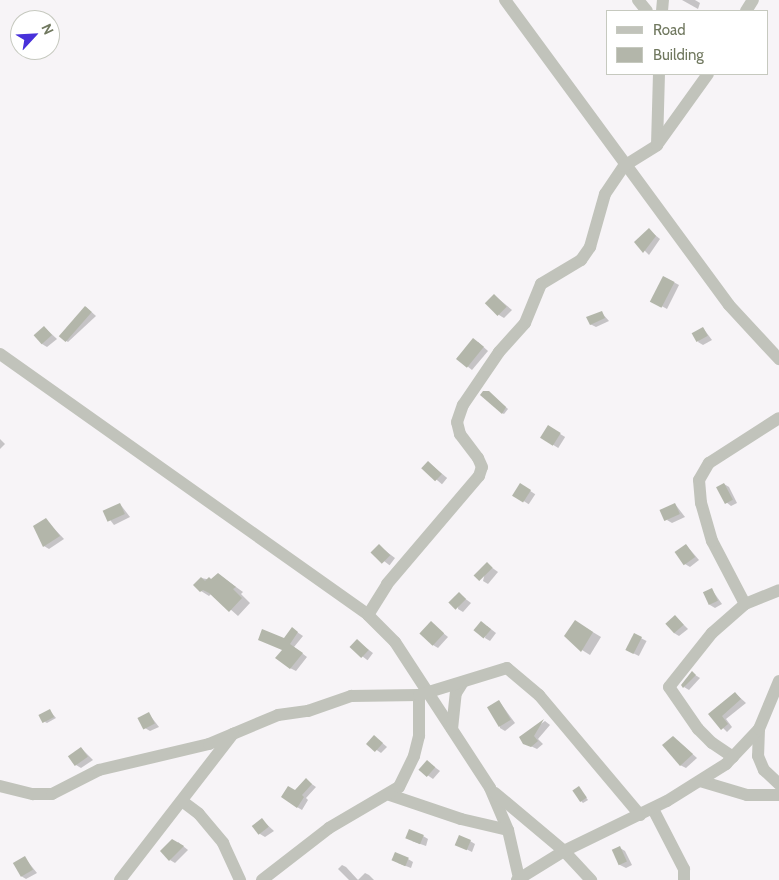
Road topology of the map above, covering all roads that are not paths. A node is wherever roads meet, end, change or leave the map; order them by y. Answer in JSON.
{"nodes":[{"id":1,"x":505,"y":0,"type":"edge"},
{"id":2,"x":659,"y":75,"type":"edge"},
{"id":3,"x":707,"y":75,"type":"edge"},
{"id":4,"x":657,"y":144,"type":"junction"},
{"id":5,"x":624,"y":166,"type":"junction"},
{"id":6,"x":0,"y":354,"type":"edge"},
{"id":7,"x":779,"y":359,"type":"edge"},
{"id":8,"x":779,"y":418,"type":"edge"},
{"id":9,"x":779,"y":590,"type":"edge"},
{"id":10,"x":745,"y":604,"type":"junction"},
{"id":11,"x":368,"y":614,"type":"junction"},
{"id":12,"x":463,"y":682,"type":"junction"},
{"id":13,"x":778,"y":687,"type":"edge"},
{"id":14,"x":424,"y":693,"type":"junction"},
{"id":15,"x":452,"y":729,"type":"junction"},
{"id":16,"x":758,"y":729,"type":"junction"},
{"id":17,"x":233,"y":734,"type":"junction"},
{"id":18,"x":734,"y":757,"type":"junction"},
{"id":19,"x":700,"y":781,"type":"junction"},
{"id":20,"x":779,"y":784,"type":"edge"},
{"id":21,"x":0,"y":786,"type":"edge"},
{"id":22,"x":490,"y":788,"type":"junction"},
{"id":23,"x":390,"y":795,"type":"junction"},
{"id":24,"x":779,"y":795,"type":"edge"},
{"id":25,"x":182,"y":801,"type":"junction"},
{"id":26,"x":653,"y":809,"type":"junction"},
{"id":27,"x":640,"y":815,"type":"junction"},
{"id":28,"x":508,"y":830,"type":"junction"},
{"id":29,"x":564,"y":851,"type":"junction"},
{"id":30,"x":518,"y":879,"type":"edge"},
{"id":31,"x":120,"y":880,"type":"edge"},
{"id":32,"x":240,"y":880,"type":"edge"},
{"id":33,"x":262,"y":880,"type":"edge"},
{"id":34,"x":591,"y":880,"type":"edge"},
{"id":35,"x":684,"y":880,"type":"edge"}],
"edges":[{"from":1,"to":5,"type":"street"},
{"from":2,"to":4,"type":"street"},
{"from":3,"to":4,"type":"street"},
{"from":4,"to":5,"type":"street"},
{"from":5,"to":7,"type":"street"},
{"from":5,"to":11,"type":"street"},
{"from":6,"to":11,"type":"street"},
{"from":8,"to":10,"type":"street"},
{"from":9,"to":10,"type":"street"},
{"from":10,"to":18,"type":"street"},
{"from":11,"to":14,"type":"street"},
{"from":12,"to":14,"type":"street"},
{"from":12,"to":15,"type":"street"},
{"from":12,"to":27,"type":"street"},
{"from":13,"to":16,"type":"street"},
{"from":14,"to":15,"type":"street"},
{"from":14,"to":17,"type":"street"},
{"from":14,"to":23,"type":"street"},
{"from":15,"to":22,"type":"street"},
{"from":16,"to":18,"type":"street"},
{"from":16,"to":20,"type":"street"},
{"from":17,"to":21,"type":"street"},
{"from":17,"to":25,"type":"street"},
{"from":18,"to":19,"type":"street"},
{"from":19,"to":24,"type":"street"},
{"from":19,"to":26,"type":"street"},
{"from":22,"to":28,"type":"street"},
{"from":22,"to":29,"type":"street"},
{"from":23,"to":28,"type":"street"},
{"from":23,"to":33,"type":"street"},
{"from":25,"to":31,"type":"street"},
{"from":25,"to":32,"type":"street"},
{"from":26,"to":27,"type":"street"},
{"from":26,"to":35,"type":"street"},
{"from":27,"to":29,"type":"street"},
{"from":28,"to":30,"type":"street"},
{"from":29,"to":30,"type":"street"},
{"from":29,"to":34,"type":"street"}]}
